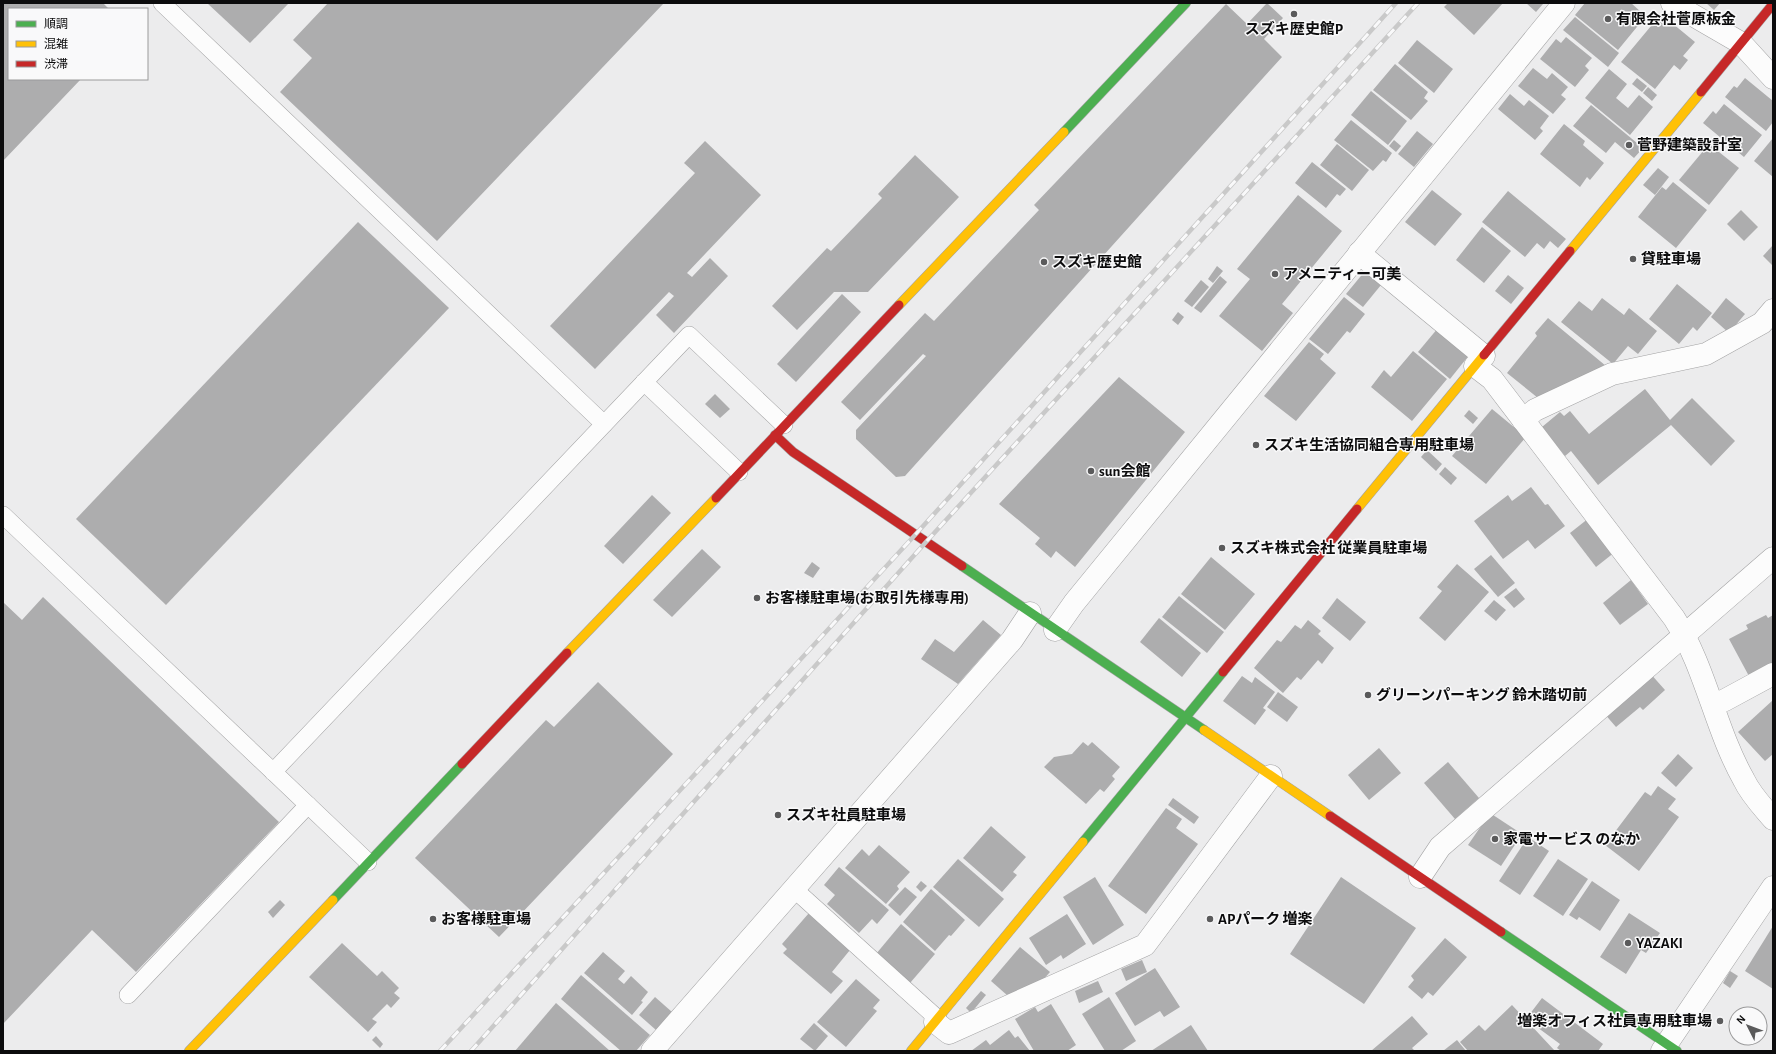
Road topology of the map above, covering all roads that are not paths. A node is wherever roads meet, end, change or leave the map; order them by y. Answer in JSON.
{"nodes":[{"id":1,"x":162,"y":3,"type":"edge"},
{"id":2,"x":1186,"y":3,"type":"edge"},
{"id":3,"x":1564,"y":3,"type":"edge"},
{"id":4,"x":1672,"y":3,"type":"edge"},
{"id":5,"x":1773,"y":4,"type":"edge"},
{"id":6,"x":1741,"y":43,"type":"junction"},
{"id":7,"x":1773,"y":78,"type":"edge"},
{"id":8,"x":1359,"y":253,"type":"junction"},
{"id":9,"x":1773,"y":310,"type":"edge"},
{"id":10,"x":1480,"y":361,"type":"junction"},
{"id":11,"x":644,"y":382,"type":"junction"},
{"id":12,"x":1523,"y":420,"type":"junction"},
{"id":13,"x":604,"y":424,"type":"junction"},
{"id":14,"x":780,"y":430,"type":"junction"},
{"id":15,"x":739,"y":472,"type":"junction"},
{"id":16,"x":3,"y":515,"type":"edge"},
{"id":17,"x":1773,"y":558,"type":"edge"},
{"id":18,"x":1030,"y":613,"type":"junction"},
{"id":19,"x":1055,"y":630,"type":"junction"},
{"id":20,"x":1685,"y":635,"type":"junction"},
{"id":21,"x":1773,"y":674,"type":"edge"},
{"id":22,"x":1713,"y":705,"type":"junction"},
{"id":23,"x":1185,"y":718,"type":"junction"},
{"id":24,"x":273,"y":772,"type":"junction"},
{"id":25,"x":1271,"y":776,"type":"junction"},
{"id":26,"x":308,"y":805,"type":"junction"},
{"id":27,"x":1773,"y":819,"type":"edge"},
{"id":28,"x":368,"y":862,"type":"junction"},
{"id":29,"x":1420,"y":877,"type":"junction"},
{"id":30,"x":1773,"y":887,"type":"edge"},
{"id":31,"x":794,"y":889,"type":"junction"},
{"id":32,"x":128,"y":995,"type":"dead end"},
{"id":33,"x":937,"y":1020,"type":"junction"},
{"id":34,"x":1669,"y":1049,"type":"edge"},
{"id":35,"x":189,"y":1051,"type":"edge"},
{"id":36,"x":652,"y":1051,"type":"edge"},
{"id":37,"x":911,"y":1051,"type":"edge"}],
"edges":[{"from":1,"to":13,"type":"lane"},
{"from":2,"to":14,"type":"street"},
{"from":3,"to":8,"type":"street"},
{"from":4,"to":6,"type":"street"},
{"from":5,"to":6,"type":"street"},
{"from":6,"to":7,"type":"street"},
{"from":6,"to":10,"type":"street"},
{"from":8,"to":10,"type":"street"},
{"from":8,"to":19,"type":"street"},
{"from":9,"to":12,"type":"street"},
{"from":10,"to":12,"type":"street"},
{"from":10,"to":23,"type":"street"},
{"from":11,"to":13,"type":"lane"},
{"from":11,"to":14,"type":"lane"},
{"from":11,"to":15,"type":"lane"},
{"from":12,"to":20,"type":"street"},
{"from":13,"to":24,"type":"lane"},
{"from":14,"to":15,"type":"street"},
{"from":14,"to":18,"type":"street"},
{"from":15,"to":28,"type":"street"},
{"from":16,"to":24,"type":"lane"},
{"from":17,"to":20,"type":"street"},
{"from":18,"to":19,"type":"street"},
{"from":18,"to":31,"type":"street"},
{"from":19,"to":23,"type":"street"},
{"from":20,"to":22,"type":"street"},
{"from":20,"to":29,"type":"street"},
{"from":21,"to":22,"type":"street"},
{"from":22,"to":27,"type":"street"},
{"from":23,"to":25,"type":"street"},
{"from":23,"to":33,"type":"street"},
{"from":24,"to":26,"type":"lane"},
{"from":25,"to":29,"type":"street"},
{"from":25,"to":33,"type":"street"},
{"from":26,"to":28,"type":"lane"},
{"from":26,"to":32,"type":"lane"},
{"from":28,"to":35,"type":"street"},
{"from":29,"to":34,"type":"street"},
{"from":30,"to":34,"type":"street"},
{"from":31,"to":33,"type":"lane"},
{"from":31,"to":36,"type":"street"},
{"from":33,"to":37,"type":"street"}]}
